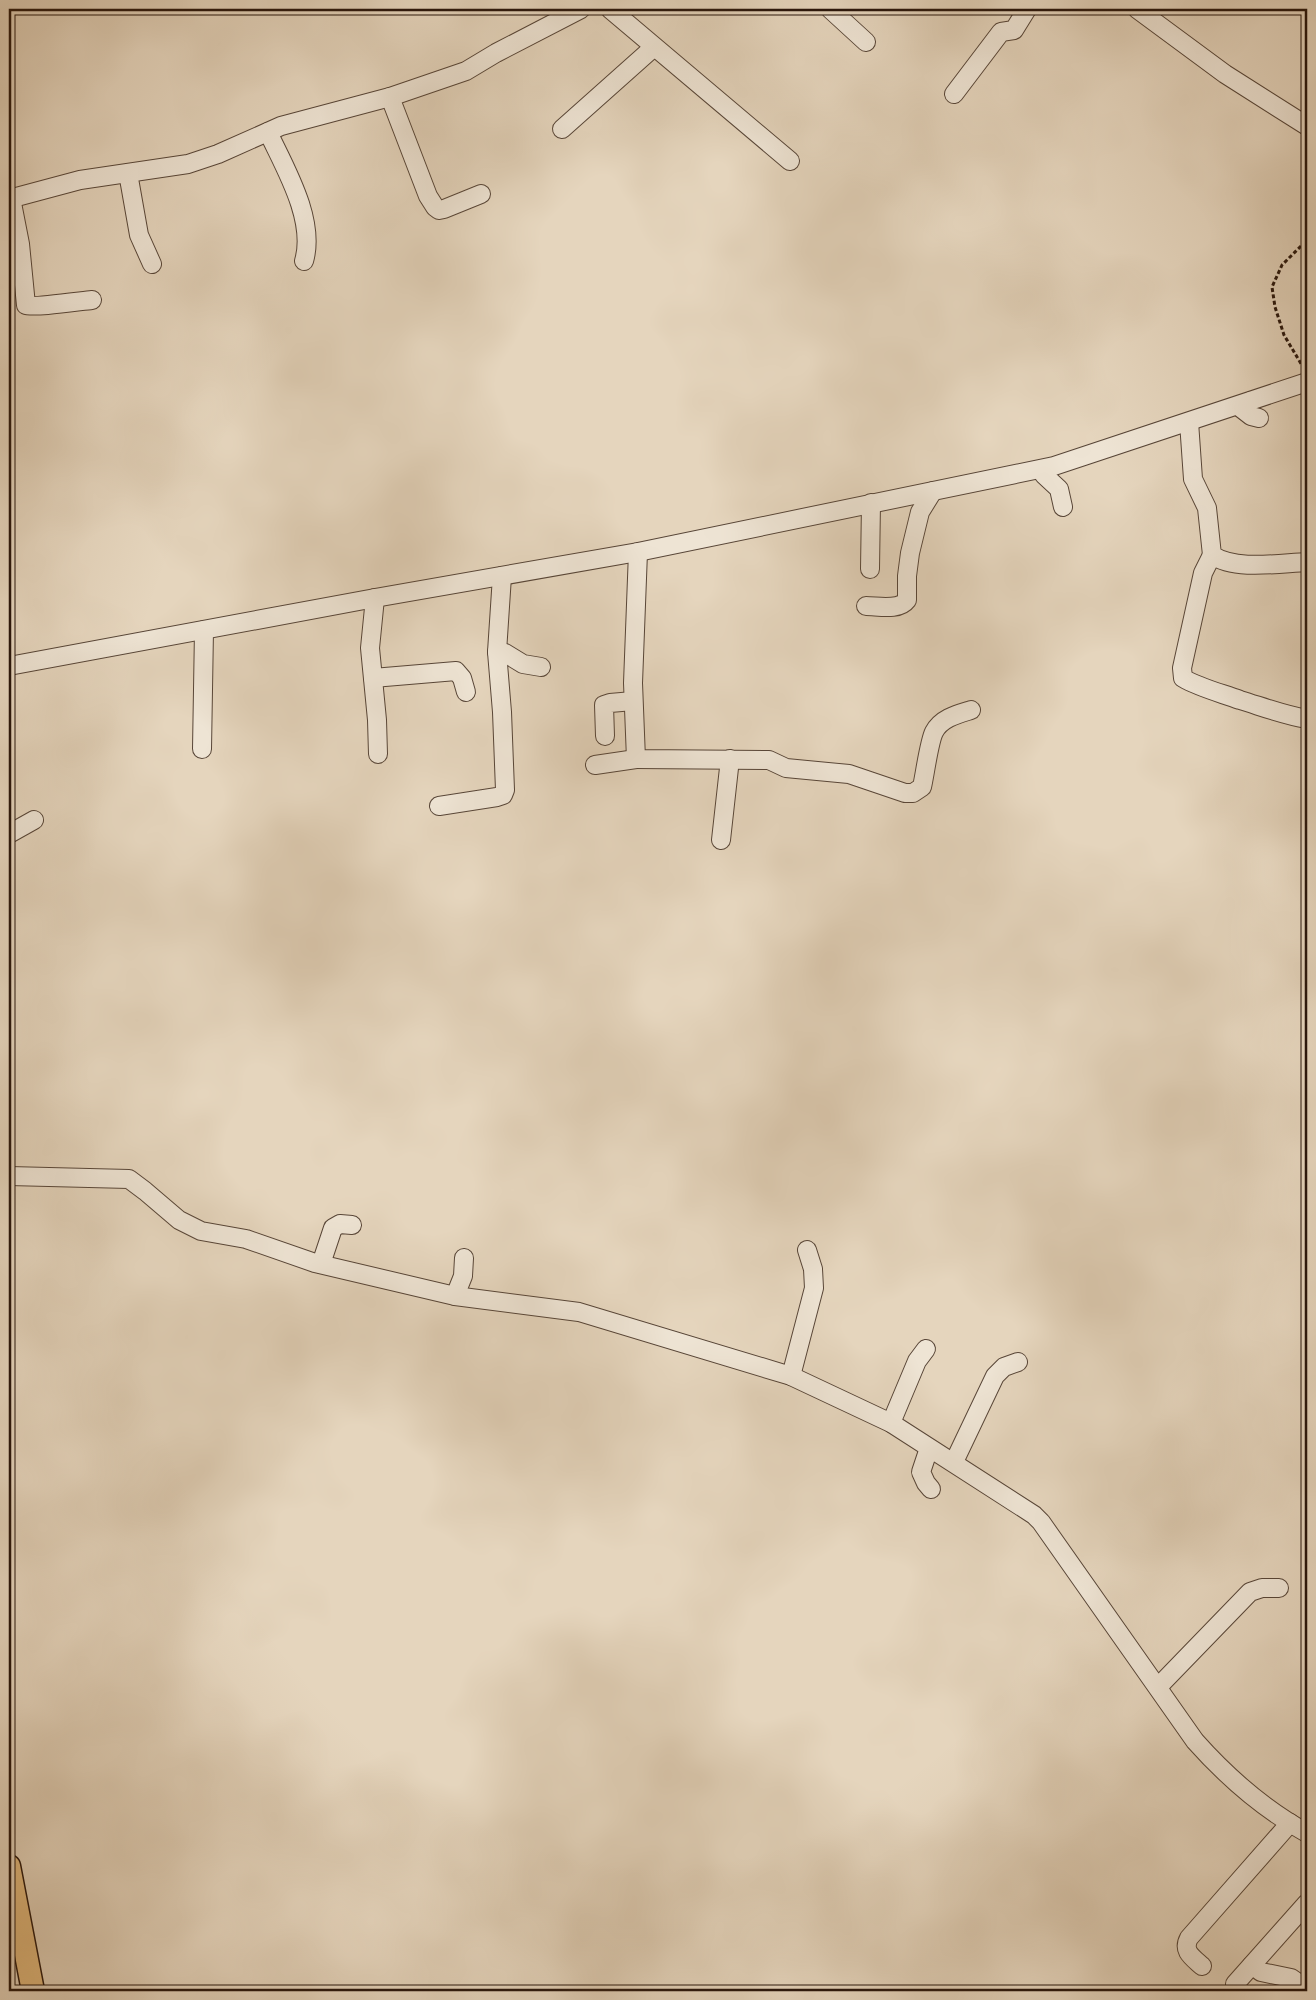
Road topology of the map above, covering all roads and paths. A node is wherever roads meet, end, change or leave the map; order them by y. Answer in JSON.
{"nodes":[{"id":1,"x":581,"y":9,"type":"edge"},
{"id":2,"x":610,"y":9,"type":"edge"},
{"id":3,"x":830,"y":9,"type":"edge"},
{"id":4,"x":1027,"y":9,"type":"edge"},
{"id":5,"x":1137,"y":9,"type":"edge"},
{"id":6,"x":866,"y":42,"type":"dead end"},
{"id":7,"x":654,"y":47,"type":"junction"},
{"id":8,"x":954,"y":94,"type":"dead end"},
{"id":9,"x":390,"y":97,"type":"junction"},
{"id":10,"x":1307,"y":126,"type":"edge"},
{"id":11,"x":562,"y":129,"type":"dead end"},
{"id":12,"x":268,"y":132,"type":"junction"},
{"id":13,"x":790,"y":160,"type":"dead end"},
{"id":14,"x":128,"y":173,"type":"junction"},
{"id":15,"x":482,"y":194,"type":"dead end"},
{"id":16,"x":10,"y":198,"type":"edge"},
{"id":17,"x":1301,"y":246,"type":"dead end"},
{"id":18,"x":304,"y":261,"type":"dead end"},
{"id":19,"x":152,"y":264,"type":"dead end"},
{"id":20,"x":92,"y":300,"type":"dead end"},
{"id":21,"x":1307,"y":374,"type":"edge"},
{"id":22,"x":1307,"y":382,"type":"edge"},
{"id":23,"x":1251,"y":401,"type":"junction"},
{"id":24,"x":1259,"y":418,"type":"dead end"},
{"id":25,"x":1189,"y":422,"type":"junction"},
{"id":26,"x":1042,"y":468,"type":"junction"},
{"id":27,"x":933,"y":490,"type":"junction"},
{"id":28,"x":871,"y":502,"type":"junction"},
{"id":29,"x":1062,"y":507,"type":"dead end"},
{"id":30,"x":638,"y":552,"type":"junction"},
{"id":31,"x":1212,"y":555,"type":"junction"},
{"id":32,"x":1307,"y":562,"type":"edge"},
{"id":33,"x":870,"y":569,"type":"dead end"},
{"id":34,"x":502,"y":576,"type":"junction"},
{"id":35,"x":374,"y":598,"type":"junction"},
{"id":36,"x":866,"y":606,"type":"dead end"},
{"id":37,"x":204,"y":630,"type":"junction"},
{"id":38,"x":496,"y":652,"type":"junction"},
{"id":39,"x":9,"y":666,"type":"edge"},
{"id":40,"x":541,"y":667,"type":"dead end"},
{"id":41,"x":373,"y":678,"type":"junction"},
{"id":42,"x":466,"y":692,"type":"dead end"},
{"id":43,"x":633,"y":702,"type":"junction"},
{"id":44,"x":971,"y":710,"type":"dead end"},
{"id":45,"x":1307,"y":719,"type":"edge"},
{"id":46,"x":605,"y":736,"type":"dead end"},
{"id":47,"x":202,"y":749,"type":"dead end"},
{"id":48,"x":378,"y":754,"type":"dead end"},
{"id":49,"x":636,"y":759,"type":"junction"},
{"id":50,"x":730,"y":759,"type":"junction"},
{"id":51,"x":595,"y":765,"type":"dead end"},
{"id":52,"x":440,"y":806,"type":"dead end"},
{"id":53,"x":34,"y":820,"type":"dead end"},
{"id":54,"x":9,"y":834,"type":"edge"},
{"id":55,"x":721,"y":840,"type":"dead end"},
{"id":56,"x":9,"y":1176,"type":"edge"},
{"id":57,"x":352,"y":1224,"type":"dead end"},
{"id":58,"x":807,"y":1250,"type":"dead end"},
{"id":59,"x":464,"y":1258,"type":"dead end"},
{"id":60,"x":321,"y":1264,"type":"junction"},
{"id":61,"x":455,"y":1296,"type":"junction"},
{"id":62,"x":926,"y":1349,"type":"dead end"},
{"id":63,"x":1018,"y":1362,"type":"dead end"},
{"id":64,"x":791,"y":1376,"type":"junction"},
{"id":65,"x":891,"y":1423,"type":"junction"},
{"id":66,"x":929,"y":1448,"type":"junction"},
{"id":67,"x":954,"y":1462,"type":"junction"},
{"id":68,"x":932,"y":1489,"type":"dead end"},
{"id":69,"x":1279,"y":1588,"type":"dead end"},
{"id":70,"x":1158,"y":1687,"type":"junction"},
{"id":71,"x":1290,"y":1823,"type":"junction"},
{"id":72,"x":1307,"y":1833,"type":"edge"},
{"id":73,"x":9,"y":1866,"type":"edge"},
{"id":74,"x":1307,"y":1903,"type":"edge"},
{"id":75,"x":1252,"y":1965,"type":"junction"},
{"id":76,"x":1202,"y":1966,"type":"dead end"},
{"id":77,"x":1235,"y":1984,"type":"dead end"},
{"id":78,"x":1304,"y":1987,"type":"dead end"},
{"id":79,"x":33,"y":1991,"type":"edge"}],
"edges":[{"from":1,"to":9,"type":"street"},
{"from":2,"to":7,"type":"street"},
{"from":3,"to":6,"type":"street"},
{"from":4,"to":8,"type":"street"},
{"from":5,"to":10,"type":"street"},
{"from":7,"to":11,"type":"street"},
{"from":7,"to":13,"type":"street"},
{"from":9,"to":12,"type":"street"},
{"from":9,"to":15,"type":"street"},
{"from":12,"to":14,"type":"street"},
{"from":12,"to":18,"type":"street"},
{"from":14,"to":16,"type":"street"},
{"from":14,"to":19,"type":"street"},
{"from":16,"to":20,"type":"street"},
{"from":17,"to":21,"type":"path"},
{"from":22,"to":23,"type":"street"},
{"from":23,"to":24,"type":"street"},
{"from":23,"to":25,"type":"street"},
{"from":25,"to":26,"type":"street"},
{"from":25,"to":31,"type":"street"},
{"from":26,"to":27,"type":"street"},
{"from":26,"to":29,"type":"street"},
{"from":27,"to":28,"type":"street"},
{"from":27,"to":36,"type":"street"},
{"from":28,"to":30,"type":"street"},
{"from":28,"to":33,"type":"street"},
{"from":30,"to":34,"type":"street"},
{"from":30,"to":43,"type":"street"},
{"from":31,"to":32,"type":"street"},
{"from":31,"to":45,"type":"street"},
{"from":34,"to":35,"type":"street"},
{"from":34,"to":38,"type":"street"},
{"from":35,"to":37,"type":"street"},
{"from":35,"to":41,"type":"street"},
{"from":37,"to":39,"type":"street"},
{"from":37,"to":47,"type":"street"},
{"from":38,"to":40,"type":"street"},
{"from":38,"to":52,"type":"street"},
{"from":41,"to":42,"type":"street"},
{"from":41,"to":48,"type":"street"},
{"from":43,"to":46,"type":"street"},
{"from":43,"to":49,"type":"street"},
{"from":44,"to":50,"type":"street"},
{"from":49,"to":50,"type":"street"},
{"from":49,"to":51,"type":"street"},
{"from":50,"to":55,"type":"street"},
{"from":53,"to":54,"type":"street"},
{"from":56,"to":60,"type":"street"},
{"from":57,"to":60,"type":"street"},
{"from":58,"to":64,"type":"street"},
{"from":59,"to":61,"type":"street"},
{"from":60,"to":61,"type":"street"},
{"from":61,"to":64,"type":"street"},
{"from":62,"to":65,"type":"street"},
{"from":63,"to":67,"type":"street"},
{"from":64,"to":65,"type":"street"},
{"from":65,"to":66,"type":"street"},
{"from":66,"to":67,"type":"street"},
{"from":66,"to":68,"type":"street"},
{"from":67,"to":70,"type":"street"},
{"from":69,"to":70,"type":"street"},
{"from":70,"to":71,"type":"street"},
{"from":71,"to":72,"type":"street"},
{"from":71,"to":76,"type":"street"},
{"from":73,"to":79,"type":"main road"},
{"from":74,"to":75,"type":"street"},
{"from":75,"to":77,"type":"street"},
{"from":75,"to":78,"type":"street"}]}
